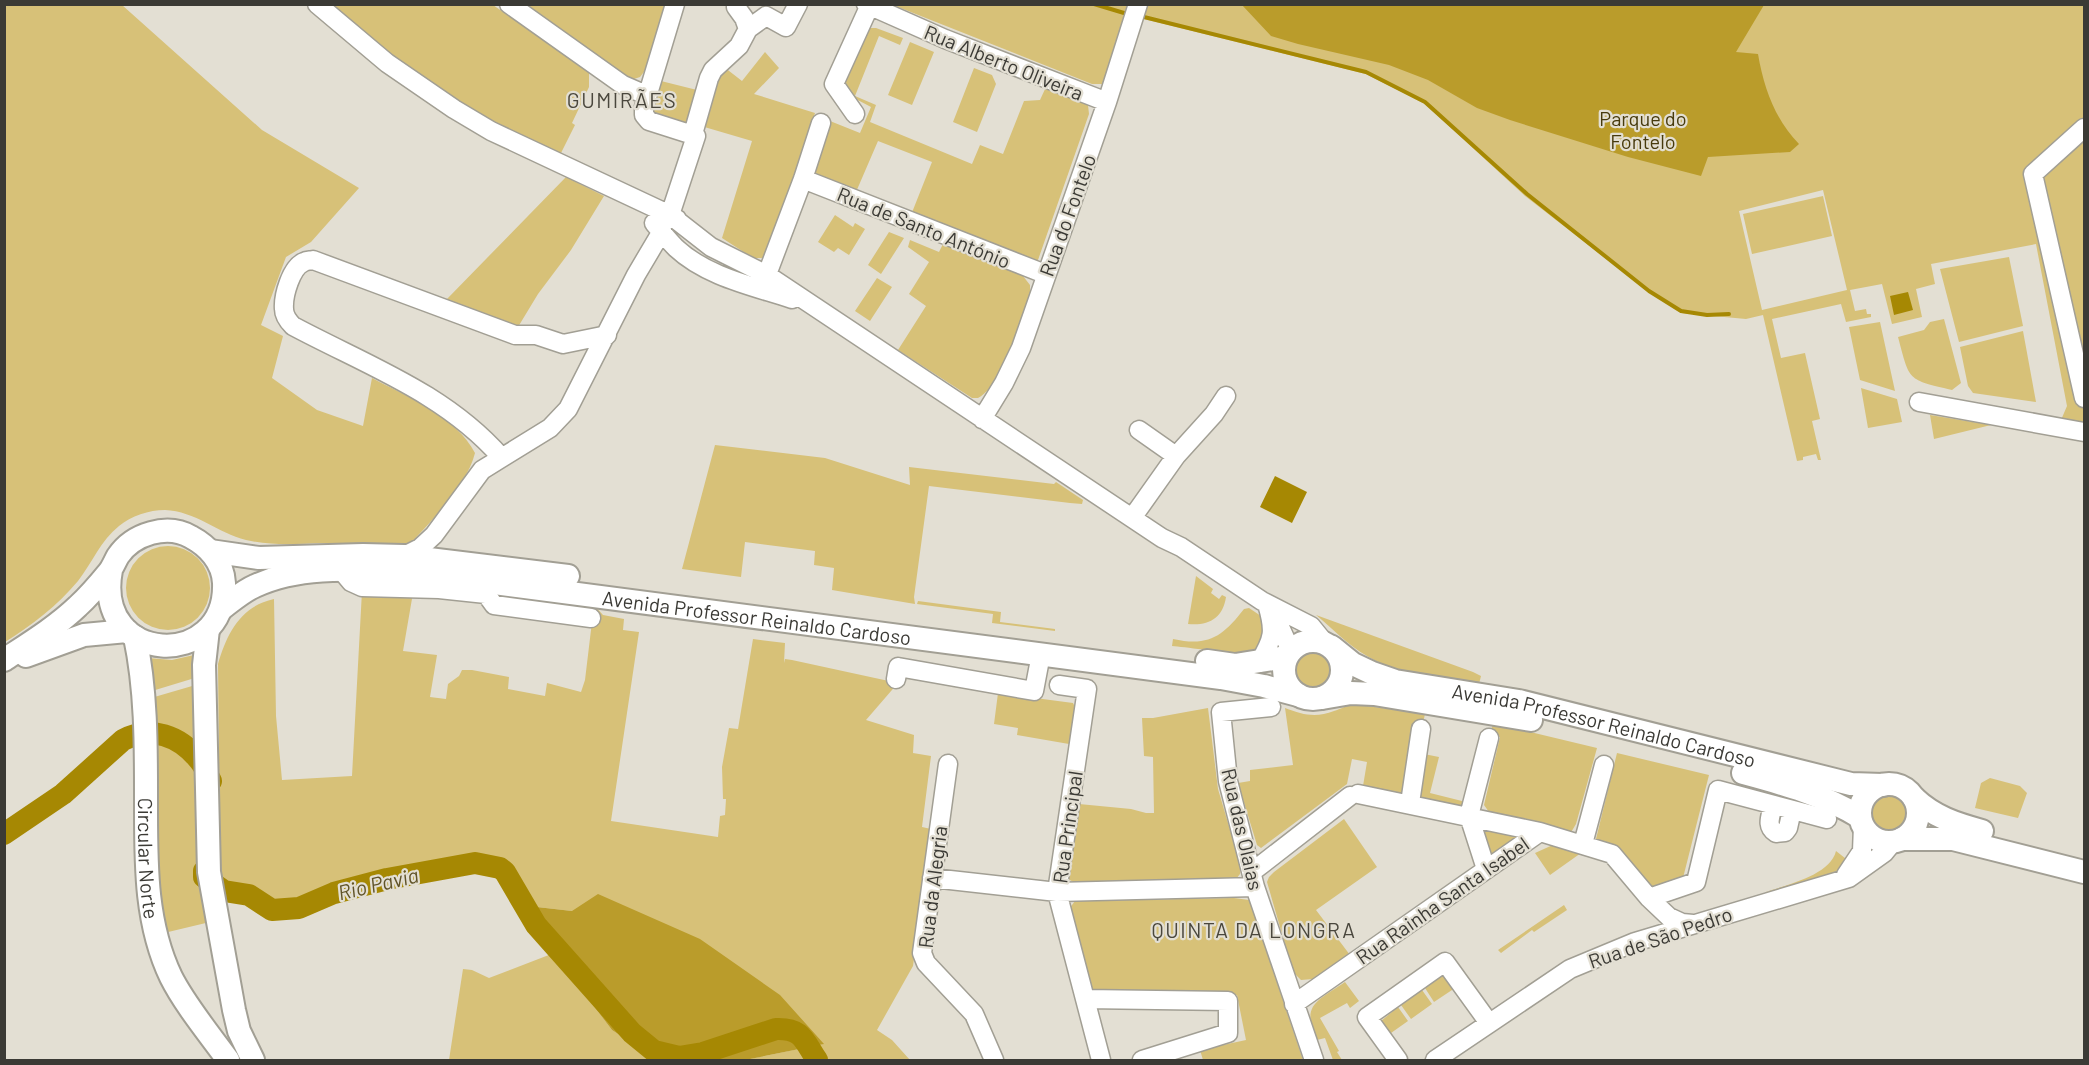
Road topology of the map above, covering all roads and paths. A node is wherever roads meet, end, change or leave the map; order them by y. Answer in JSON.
{"nodes":[{"id":1,"x":317,"y":4,"type":"edge"},
{"id":2,"x":509,"y":4,"type":"edge"},
{"id":3,"x":675,"y":4,"type":"edge"},
{"id":4,"x":737,"y":4,"type":"edge"},
{"id":5,"x":798,"y":4,"type":"edge"},
{"id":6,"x":1138,"y":4,"type":"edge"},
{"id":7,"x":868,"y":6,"type":"edge"},
{"id":8,"x":748,"y":29,"type":"junction"},
{"id":9,"x":646,"y":94,"type":"junction"},
{"id":10,"x":1107,"y":102,"type":"junction"},
{"id":11,"x":855,"y":114,"type":"dead end"},
{"id":12,"x":821,"y":123,"type":"dead end"},
{"id":13,"x":2085,"y":128,"type":"edge"},
{"id":14,"x":693,"y":134,"type":"junction"},
{"id":15,"x":803,"y":179,"type":"junction"},
{"id":16,"x":670,"y":222,"type":"junction"},
{"id":17,"x":1045,"y":274,"type":"junction"},
{"id":18,"x":764,"y":282,"type":"junction"},
{"id":19,"x":607,"y":334,"type":"junction"},
{"id":20,"x":1226,"y":396,"type":"dead end"},
{"id":21,"x":2085,"y":398,"type":"edge"},
{"id":22,"x":1919,"y":402,"type":"dead end"},
{"id":23,"x":982,"y":419,"type":"junction"},
{"id":24,"x":1139,"y":430,"type":"dead end"},
{"id":25,"x":2085,"y":432,"type":"edge"},
{"id":26,"x":1176,"y":456,"type":"junction"},
{"id":27,"x":501,"y":457,"type":"junction"},
{"id":28,"x":1132,"y":518,"type":"junction"},
{"id":29,"x":210,"y":551,"type":"junction"},
{"id":30,"x":404,"y":556,"type":"junction"},
{"id":31,"x":111,"y":570,"type":"junction"},
{"id":32,"x":341,"y":570,"type":"junction"},
{"id":33,"x":543,"y":588,"type":"junction"},
{"id":34,"x":1267,"y":604,"type":"junction"},
{"id":35,"x":221,"y":609,"type":"junction"},
{"id":36,"x":539,"y":612,"type":"junction"},
{"id":37,"x":591,"y":618,"type":"dead end"},
{"id":38,"x":208,"y":629,"type":"junction"},
{"id":39,"x":131,"y":634,"type":"junction"},
{"id":40,"x":1328,"y":645,"type":"junction"},
{"id":41,"x":1288,"y":653,"type":"junction"},
{"id":42,"x":1041,"y":654,"type":"junction"},
{"id":43,"x":4,"y":662,"type":"edge"},
{"id":44,"x":1259,"y":663,"type":"junction"},
{"id":45,"x":896,"y":679,"type":"dead end"},
{"id":46,"x":1059,"y":685,"type":"dead end"},
{"id":47,"x":1298,"y":695,"type":"junction"},
{"id":48,"x":1322,"y":698,"type":"junction"},
{"id":49,"x":1271,"y":707,"type":"dead end"},
{"id":50,"x":1421,"y":729,"type":"dead end"},
{"id":51,"x":1489,"y":738,"type":"dead end"},
{"id":52,"x":948,"y":764,"type":"dead end"},
{"id":53,"x":1604,"y":765,"type":"dead end"},
{"id":54,"x":1883,"y":785,"type":"junction"},
{"id":55,"x":1914,"y":798,"type":"junction"},
{"id":56,"x":1410,"y":803,"type":"junction"},
{"id":57,"x":1773,"y":805,"type":"junction"},
{"id":58,"x":1792,"y":810,"type":"junction"},
{"id":59,"x":1469,"y":816,"type":"junction"},
{"id":60,"x":1827,"y":819,"type":"dead end"},
{"id":61,"x":1862,"y":822,"type":"junction"},
{"id":62,"x":1540,"y":832,"type":"junction"},
{"id":63,"x":1897,"y":841,"type":"junction"},
{"id":64,"x":1583,"y":844,"type":"junction"},
{"id":65,"x":2085,"y":857,"type":"edge"},
{"id":66,"x":1486,"y":869,"type":"junction"},
{"id":67,"x":2085,"y":872,"type":"edge"},
{"id":68,"x":932,"y":878,"type":"junction"},
{"id":69,"x":1254,"y":880,"type":"junction"},
{"id":70,"x":1838,"y":882,"type":"junction"},
{"id":71,"x":1057,"y":892,"type":"junction"},
{"id":72,"x":1649,"y":898,"type":"junction"},
{"id":73,"x":1694,"y":924,"type":"junction"},
{"id":74,"x":1635,"y":942,"type":"junction"},
{"id":75,"x":1085,"y":999,"type":"junction"},
{"id":76,"x":1294,"y":1004,"type":"junction"},
{"id":77,"x":1489,"y":1023,"type":"junction"},
{"id":78,"x":228,"y":1060,"type":"edge"},
{"id":79,"x":253,"y":1060,"type":"edge"},
{"id":80,"x":994,"y":1060,"type":"edge"},
{"id":81,"x":1101,"y":1060,"type":"edge"},
{"id":82,"x":1142,"y":1060,"type":"edge"},
{"id":83,"x":1314,"y":1060,"type":"edge"},
{"id":84,"x":1398,"y":1060,"type":"edge"},
{"id":85,"x":1435,"y":1060,"type":"edge"}],
"edges":[{"from":1,"to":16,"type":"street"},
{"from":2,"to":9,"type":"street"},
{"from":3,"to":9,"type":"street"},
{"from":4,"to":8,"type":"street"},
{"from":5,"to":8,"type":"street"},
{"from":6,"to":10,"type":"street","name":"Rua do Fontelo"},
{"from":7,"to":10,"type":"street","name":"Rua Alberto Oliveira"},
{"from":7,"to":11,"type":"street"},
{"from":8,"to":14,"type":"street"},
{"from":9,"to":14,"type":"street"},
{"from":10,"to":17,"type":"street","name":"Rua do Fontelo"},
{"from":12,"to":15,"type":"street"},
{"from":13,"to":21,"type":"street"},
{"from":14,"to":16,"type":"street"},
{"from":15,"to":17,"type":"street","name":"Rua de Santo António"},
{"from":15,"to":18,"type":"street"},
{"from":16,"to":18,"type":"street"},
{"from":16,"to":19,"type":"street"},
{"from":17,"to":23,"type":"street","name":"Rua do Fontelo"},
{"from":18,"to":23,"type":"street"},
{"from":19,"to":27,"type":"street"},
{"from":19,"to":27,"type":"street"},
{"from":20,"to":26,"type":"street"},
{"from":22,"to":25,"type":"street"},
{"from":23,"to":28,"type":"street"},
{"from":24,"to":26,"type":"street"},
{"from":26,"to":28,"type":"street"},
{"from":27,"to":30,"type":"street"},
{"from":28,"to":34,"type":"street"},
{"from":29,"to":30,"type":"main road","name":"Avenida Professor Reinaldo Cardoso"},
{"from":29,"to":31,"type":"main road"},
{"from":29,"to":35,"type":"main road"},
{"from":30,"to":44,"type":"main road","name":"Avenida Professor Reinaldo Cardoso"},
{"from":31,"to":39,"type":"main road"},
{"from":31,"to":43,"type":"main road"},
{"from":32,"to":33,"type":"main road","name":"Avenida Professor Reinaldo Cardoso"},
{"from":32,"to":35,"type":"main road","name":"Avenida Professor Reinaldo Cardoso"},
{"from":32,"to":36,"type":"street"},
{"from":33,"to":36,"type":"street"},
{"from":33,"to":42,"type":"main road","name":"Avenida Professor Reinaldo Cardoso"},
{"from":34,"to":40,"type":"street"},
{"from":34,"to":41,"type":"street"},
{"from":34,"to":44,"type":"street"},
{"from":35,"to":38,"type":"main road"},
{"from":36,"to":37,"type":"street"},
{"from":38,"to":39,"type":"main road"},
{"from":38,"to":79,"type":"main road"},
{"from":39,"to":43,"type":"main road"},
{"from":39,"to":78,"type":"main road","name":"Circular Norte"},
{"from":40,"to":41,"type":"main road"},
{"from":40,"to":48,"type":"main road"},
{"from":40,"to":54,"type":"main road","name":"Avenida Professor Reinaldo Cardoso"},
{"from":41,"to":44,"type":"main road","name":"Avenida Professor Reinaldo Cardoso"},
{"from":41,"to":47,"type":"main road"},
{"from":42,"to":45,"type":"street"},
{"from":42,"to":47,"type":"main road","name":"Avenida Professor Reinaldo Cardoso"},
{"from":46,"to":71,"type":"street","name":"Rua Principal"},
{"from":47,"to":48,"type":"main road"},
{"from":48,"to":61,"type":"main road","name":"Avenida Professor Reinaldo Cardoso"},
{"from":49,"to":69,"type":"street","name":"Rua das Olaias"},
{"from":50,"to":56,"type":"street"},
{"from":51,"to":59,"type":"street"},
{"from":52,"to":68,"type":"street","name":"Rua da Alegria"},
{"from":53,"to":64,"type":"street"},
{"from":54,"to":55,"type":"main road"},
{"from":54,"to":61,"type":"main road"},
{"from":55,"to":63,"type":"main road"},
{"from":55,"to":65,"type":"main road"},
{"from":56,"to":59,"type":"street"},
{"from":56,"to":69,"type":"street"},
{"from":57,"to":58,"type":"street"},
{"from":57,"to":58,"type":"street"},
{"from":57,"to":72,"type":"street"},
{"from":58,"to":60,"type":"street"},
{"from":59,"to":62,"type":"street"},
{"from":59,"to":66,"type":"street"},
{"from":61,"to":63,"type":"main road"},
{"from":61,"to":70,"type":"street"},
{"from":62,"to":64,"type":"street","name":"Rua Rainha Santa Isabel"},
{"from":62,"to":66,"type":"street","name":"Rua Rainha Santa Isabel"},
{"from":63,"to":67,"type":"main road"},
{"from":63,"to":70,"type":"street","name":"Rua de São Pedro"},
{"from":64,"to":72,"type":"street","name":"Rua Rainha Santa Isabel"},
{"from":66,"to":76,"type":"street","name":"Rua Rainha Santa Isabel"},
{"from":68,"to":71,"type":"street"},
{"from":68,"to":80,"type":"street","name":"Rua da Alegria"},
{"from":69,"to":71,"type":"street"},
{"from":69,"to":76,"type":"street","name":"Rua das Olaias"},
{"from":70,"to":73,"type":"street","name":"Rua de São Pedro"},
{"from":71,"to":75,"type":"street","name":"Rua Principal"},
{"from":72,"to":73,"type":"street","name":"Rua Rainha Santa Isabel"},
{"from":72,"to":74,"type":"street"},
{"from":73,"to":74,"type":"street","name":"Rua de São Pedro"},
{"from":74,"to":77,"type":"street","name":"Rua de São Pedro"},
{"from":75,"to":81,"type":"street","name":"Rua Principal"},
{"from":75,"to":82,"type":"street"},
{"from":76,"to":83,"type":"street","name":"Rua das Olaias"},
{"from":77,"to":84,"type":"street"},
{"from":77,"to":85,"type":"street","name":"Rua de São Pedro"}]}
